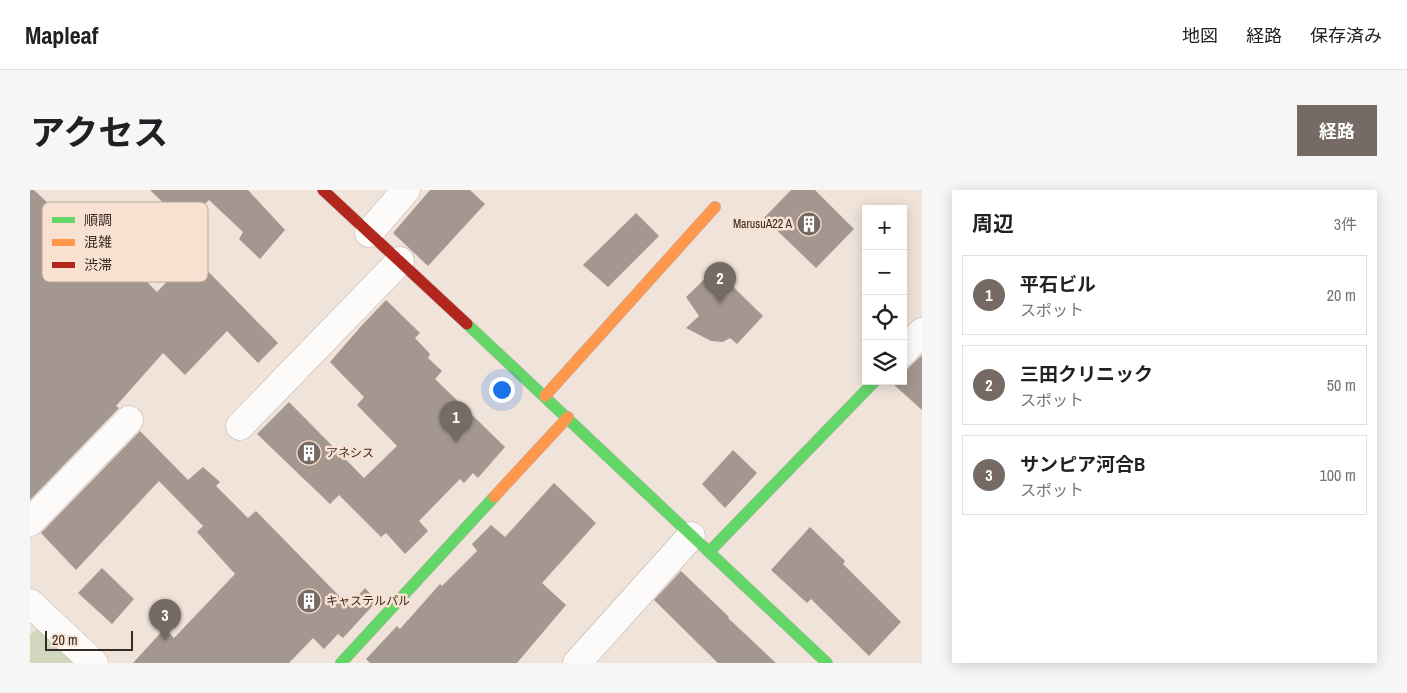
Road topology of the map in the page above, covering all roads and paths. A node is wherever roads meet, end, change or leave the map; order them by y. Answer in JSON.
{"nodes":[{"id":1,"x":323,"y":190,"type":"edge"},
{"id":2,"x":406,"y":190,"type":"edge"},
{"id":3,"x":716,"y":207,"type":"dead end"},
{"id":4,"x":369,"y":233,"type":"junction"},
{"id":5,"x":400,"y":261,"type":"junction"},
{"id":6,"x":922,"y":332,"type":"edge"},
{"id":7,"x":907,"y":348,"type":"edge"},
{"id":8,"x":871,"y":385,"type":"edge"},
{"id":9,"x":545,"y":396,"type":"junction"},
{"id":10,"x":568,"y":417,"type":"junction"},
{"id":11,"x":129,"y":420,"type":"dead end"},
{"id":12,"x":240,"y":426,"type":"dead end"},
{"id":13,"x":30,"y":522,"type":"edge"},
{"id":14,"x":700,"y":544,"type":"junction"},
{"id":15,"x":30,"y":603,"type":"edge"},
{"id":16,"x":94,"y":663,"type":"edge"},
{"id":17,"x":341,"y":663,"type":"edge"},
{"id":18,"x":577,"y":663,"type":"edge"},
{"id":19,"x":827,"y":663,"type":"edge"}],
"edges":[{"from":1,"to":4,"type":"street"},
{"from":2,"to":4,"type":"street"},
{"from":3,"to":9,"type":"street"},
{"from":4,"to":5,"type":"street"},
{"from":5,"to":9,"type":"street"},
{"from":5,"to":12,"type":"street"},
{"from":6,"to":7,"type":"street"},
{"from":8,"to":14,"type":"street"},
{"from":9,"to":10,"type":"street"},
{"from":10,"to":14,"type":"street"},
{"from":10,"to":17,"type":"street"},
{"from":11,"to":13,"type":"street"},
{"from":14,"to":18,"type":"street"},
{"from":14,"to":19,"type":"street"},
{"from":15,"to":16,"type":"street"}]}
